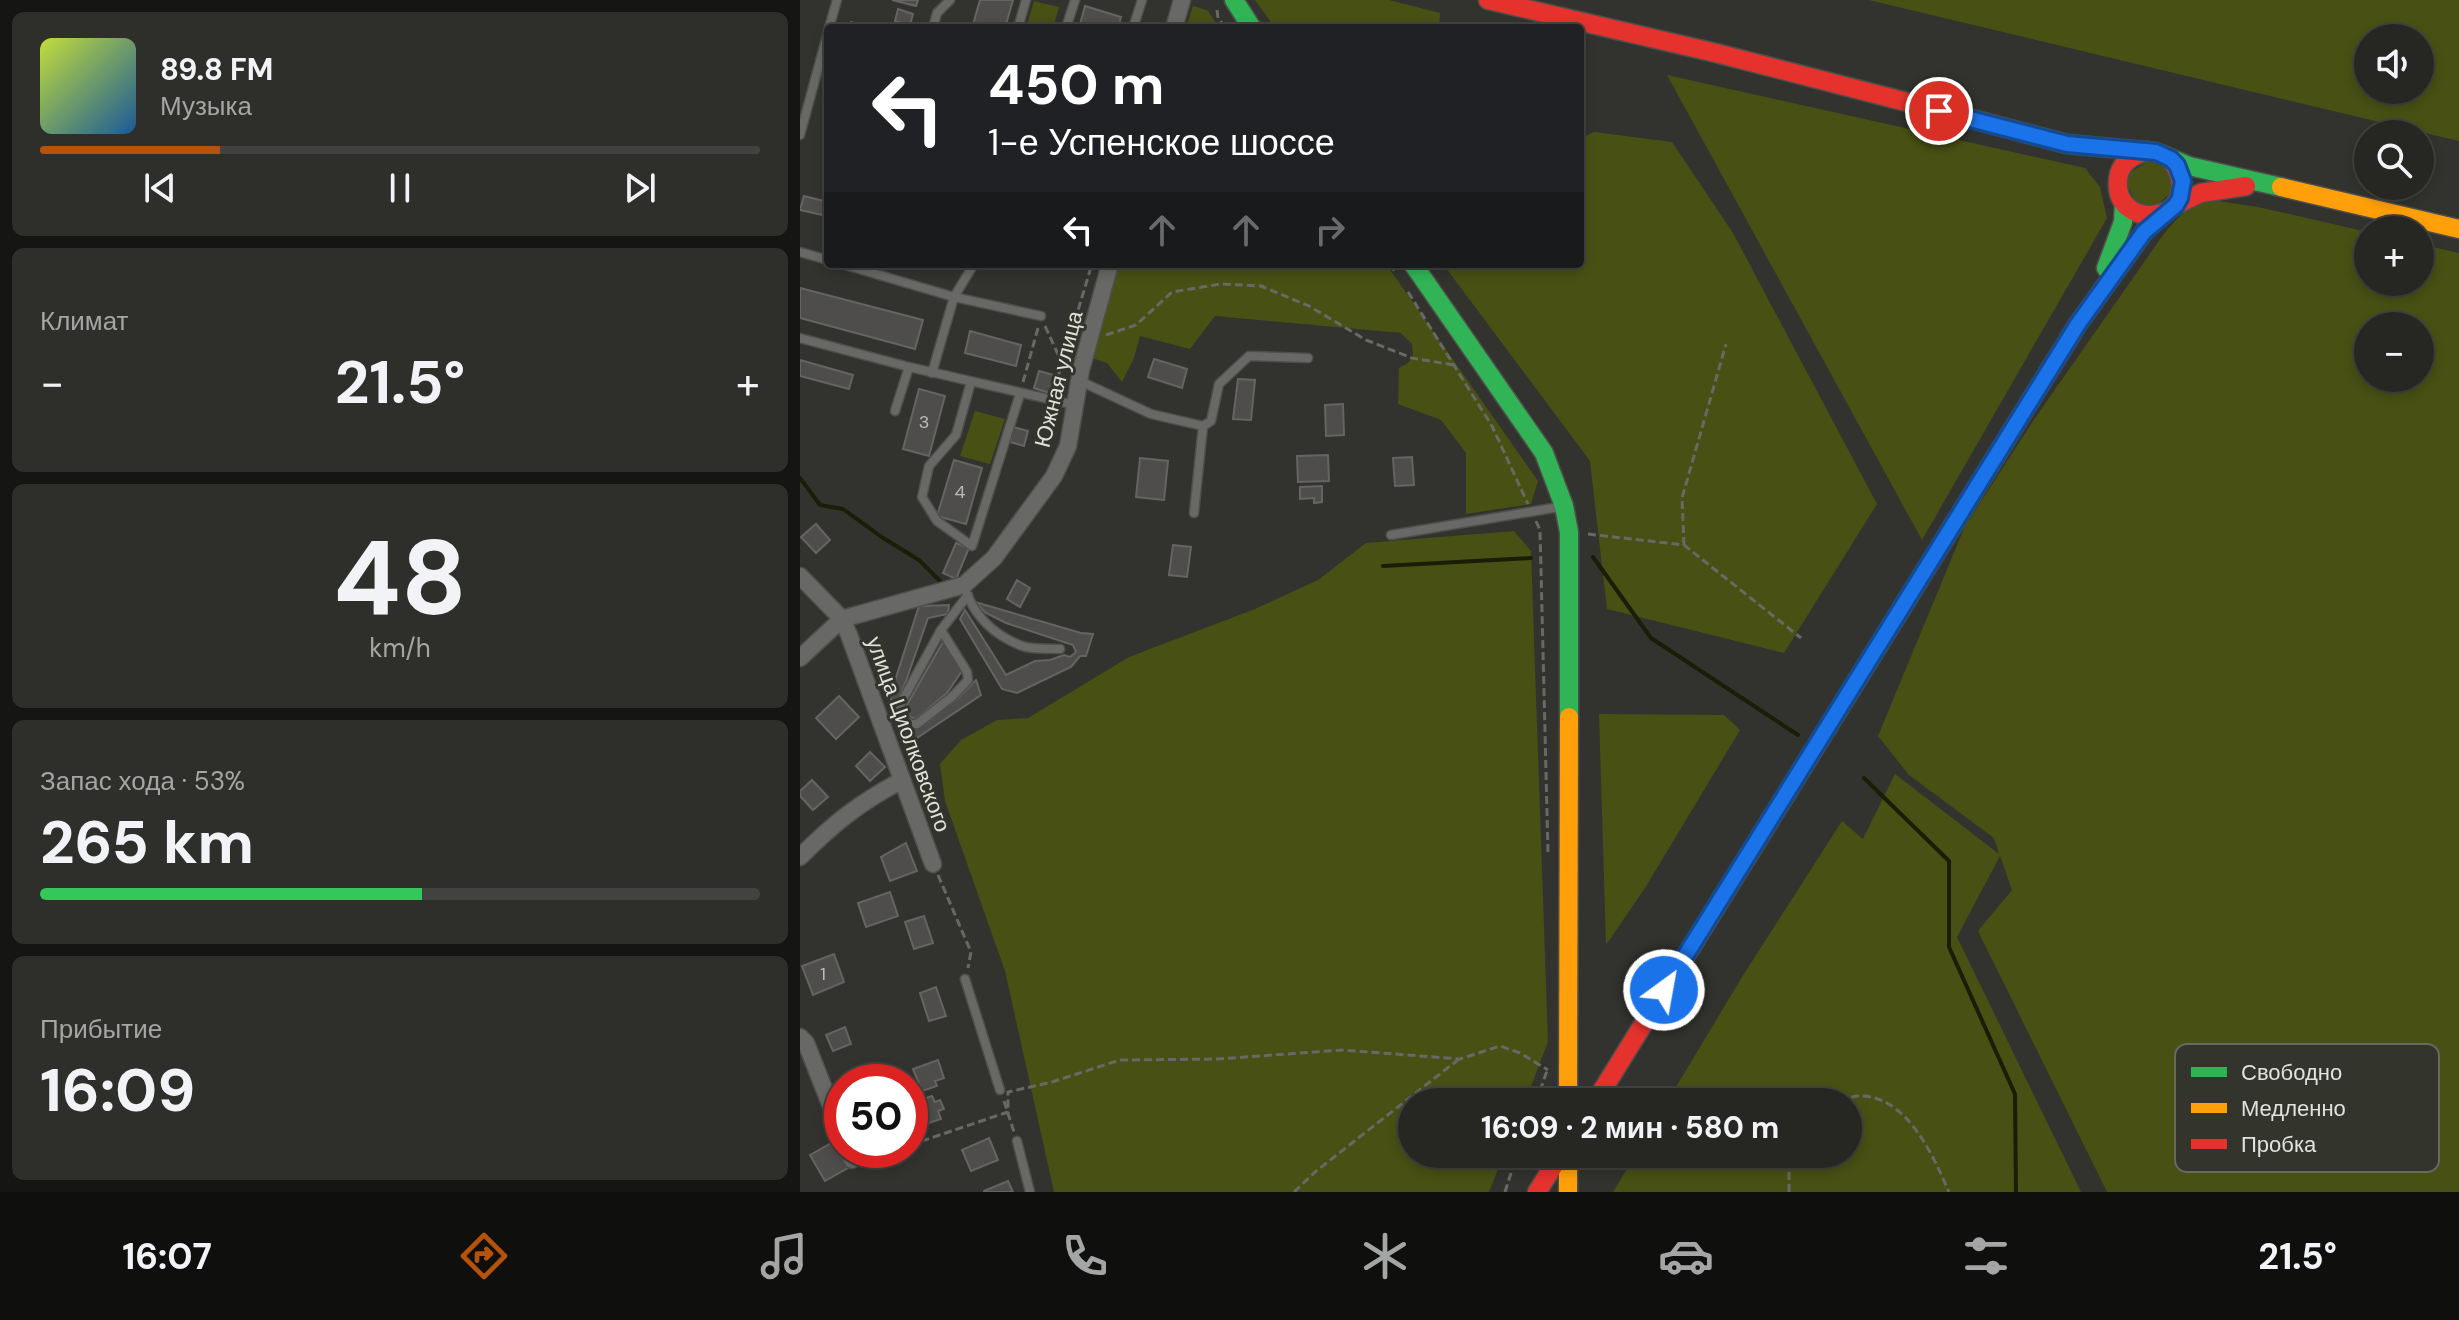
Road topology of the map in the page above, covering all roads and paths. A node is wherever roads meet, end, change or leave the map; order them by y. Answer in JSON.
{"nodes":[{"id":1,"x":837,"y":0,"type":"edge"},
{"id":2,"x":950,"y":0,"type":"edge"},
{"id":3,"x":1026,"y":0,"type":"edge"},
{"id":4,"x":1075,"y":0,"type":"edge"},
{"id":5,"x":1142,"y":0,"type":"edge"},
{"id":6,"x":1182,"y":0,"type":"edge"},
{"id":7,"x":1215,"y":0,"type":"edge"},
{"id":8,"x":1234,"y":0,"type":"edge"},
{"id":9,"x":1488,"y":0,"type":"edge"},
{"id":10,"x":831,"y":24,"type":"edge"},
{"id":11,"x":934,"y":24,"type":"edge"},
{"id":12,"x":1019,"y":24,"type":"edge"},
{"id":13,"x":1067,"y":24,"type":"edge"},
{"id":14,"x":1134,"y":24,"type":"edge"},
{"id":15,"x":1175,"y":24,"type":"edge"},
{"id":16,"x":1223,"y":24,"type":"edge"},
{"id":17,"x":1249,"y":24,"type":"edge"},
{"id":18,"x":824,"y":48,"type":"edge"},
{"id":19,"x":800,"y":135,"type":"edge"},
{"id":20,"x":2067,"y":144,"type":"junction"},
{"id":21,"x":2147,"y":151,"type":"junction"},
{"id":22,"x":2171,"y":159,"type":"junction"},
{"id":23,"x":2264,"y":185,"type":"junction"},
{"id":24,"x":2121,"y":195,"type":"junction"},
{"id":25,"x":2169,"y":210,"type":"junction"},
{"id":26,"x":2459,"y":229,"type":"edge"},
{"id":27,"x":800,"y":252,"type":"edge"},
{"id":28,"x":824,"y":259,"type":"edge"},
{"id":29,"x":856,"y":268,"type":"edge"},
{"id":30,"x":972,"y":268,"type":"edge"},
{"id":31,"x":1091,"y":268,"type":"edge"},
{"id":32,"x":1109,"y":268,"type":"edge"},
{"id":33,"x":1393,"y":268,"type":"edge"},
{"id":34,"x":1416,"y":268,"type":"edge"},
{"id":35,"x":1399,"y":277,"type":"dead end"},
{"id":36,"x":1407,"y":291,"type":"dead end"},
{"id":37,"x":954,"y":297,"type":"junction"},
{"id":38,"x":1041,"y":316,"type":"junction"},
{"id":39,"x":2078,"y":324,"type":"junction"},
{"id":40,"x":800,"y":338,"type":"edge"},
{"id":41,"x":1089,"y":341,"type":"junction"},
{"id":42,"x":1726,"y":344,"type":"dead end"},
{"id":43,"x":1308,"y":358,"type":"dead end"},
{"id":44,"x":1062,"y":364,"type":"junction"},
{"id":45,"x":1454,"y":365,"type":"junction"},
{"id":46,"x":909,"y":367,"type":"junction"},
{"id":47,"x":932,"y":373,"type":"junction"},
{"id":48,"x":1079,"y":381,"type":"junction"},
{"id":49,"x":971,"y":382,"type":"junction"},
{"id":50,"x":1020,"y":394,"type":"junction"},
{"id":51,"x":1051,"y":401,"type":"junction"},
{"id":52,"x":1076,"y":405,"type":"junction"},
{"id":53,"x":895,"y":411,"type":"dead end"},
{"id":54,"x":1203,"y":426,"type":"junction"},
{"id":55,"x":1564,"y":506,"type":"junction"},
{"id":56,"x":1532,"y":511,"type":"junction"},
{"id":57,"x":1194,"y":513,"type":"dead end"},
{"id":58,"x":1569,"y":532,"type":"junction"},
{"id":59,"x":1391,"y":535,"type":"dead end"},
{"id":60,"x":1684,"y":545,"type":"junction"},
{"id":61,"x":800,"y":576,"type":"edge"},
{"id":62,"x":966,"y":590,"type":"junction"},
{"id":63,"x":842,"y":619,"type":"junction"},
{"id":64,"x":941,"y":630,"type":"junction"},
{"id":65,"x":1801,"y":638,"type":"dead end"},
{"id":66,"x":1060,"y":649,"type":"dead end"},
{"id":67,"x":800,"y":658,"type":"edge"},
{"id":68,"x":902,"y":780,"type":"junction"},
{"id":69,"x":800,"y":857,"type":"edge"},
{"id":70,"x":1548,"y":860,"type":"dead end"},
{"id":71,"x":933,"y":864,"type":"joint"},
{"id":72,"x":965,"y":979,"type":"joint"},
{"id":73,"x":800,"y":1037,"type":"edge"},
{"id":74,"x":1460,"y":1059,"type":"junction"},
{"id":75,"x":1559,"y":1062,"type":"junction"},
{"id":76,"x":1548,"y":1070,"type":"junction"},
{"id":77,"x":1607,"y":1083,"type":"junction"},
{"id":78,"x":824,"y":1088,"type":"edge"},
{"id":79,"x":1541,"y":1088,"type":"edge"},
{"id":80,"x":1565,"y":1088,"type":"edge"},
{"id":81,"x":1604,"y":1088,"type":"edge"},
{"id":82,"x":1000,"y":1090,"type":"joint"},
{"id":83,"x":1862,"y":1097,"type":"edge"},
{"id":84,"x":1008,"y":1112,"type":"junction"},
{"id":85,"x":928,"y":1139,"type":"edge"},
{"id":86,"x":1017,"y":1141,"type":"joint"},
{"id":87,"x":1513,"y":1168,"type":"edge"},
{"id":88,"x":1552,"y":1168,"type":"edge"},
{"id":89,"x":1568,"y":1168,"type":"edge"},
{"id":90,"x":1790,"y":1168,"type":"edge"},
{"id":91,"x":1030,"y":1192,"type":"edge"},
{"id":92,"x":1294,"y":1192,"type":"edge"},
{"id":93,"x":1505,"y":1192,"type":"edge"},
{"id":94,"x":1537,"y":1192,"type":"edge"},
{"id":95,"x":1568,"y":1192,"type":"edge"},
{"id":96,"x":1789,"y":1192,"type":"edge"},
{"id":97,"x":1949,"y":1192,"type":"edge"}],
"edges":[{"from":1,"to":10,"type":"lane"},
{"from":2,"to":11,"type":"lane"},
{"from":3,"to":12,"type":"lane"},
{"from":4,"to":13,"type":"lane"},
{"from":5,"to":14,"type":"lane"},
{"from":6,"to":15,"type":"street"},
{"from":7,"to":16,"type":"path"},
{"from":8,"to":17,"type":"main road"},
{"from":9,"to":20,"type":"main road"},
{"from":18,"to":19,"type":"lane"},
{"from":20,"to":21,"type":"main road"},
{"from":20,"to":24,"type":"main road"},
{"from":21,"to":22,"type":"main road"},
{"from":21,"to":24,"type":"main road"},
{"from":22,"to":23,"type":"main road"},
{"from":22,"to":25,"type":"main road"},
{"from":23,"to":25,"type":"main road"},
{"from":23,"to":26,"type":"main road"},
{"from":24,"to":25,"type":"main road"},
{"from":24,"to":39,"type":"main road"},
{"from":25,"to":39,"type":"main road"},
{"from":27,"to":28,"type":"lane"},
{"from":29,"to":37,"type":"lane"},
{"from":30,"to":37,"type":"lane"},
{"from":31,"to":44,"type":"path"},
{"from":32,"to":41,"type":"street","name":"Южная улица"},
{"from":33,"to":35,"type":"path"},
{"from":34,"to":55,"type":"main road"},
{"from":36,"to":45,"type":"path"},
{"from":37,"to":38,"type":"lane"},
{"from":37,"to":47,"type":"lane"},
{"from":38,"to":44,"type":"path"},
{"from":38,"to":50,"type":"path"},
{"from":39,"to":77,"type":"main road"},
{"from":40,"to":46,"type":"lane"},
{"from":41,"to":45,"type":"path"},
{"from":41,"to":48,"type":"street","name":"Южная улица"},
{"from":42,"to":60,"type":"path"},
{"from":43,"to":54,"type":"lane"},
{"from":44,"to":51,"type":"path"},
{"from":45,"to":56,"type":"path"},
{"from":46,"to":47,"type":"lane"},
{"from":46,"to":53,"type":"lane"},
{"from":47,"to":49,"type":"lane"},
{"from":48,"to":52,"type":"street","name":"Южная улица"},
{"from":48,"to":54,"type":"lane"},
{"from":49,"to":50,"type":"lane"},
{"from":49,"to":50,"type":"lane"},
{"from":50,"to":51,"type":"lane"},
{"from":51,"to":52,"type":"lane"},
{"from":52,"to":62,"type":"street","name":"Южная улица"},
{"from":54,"to":57,"type":"lane"},
{"from":55,"to":56,"type":"lane"},
{"from":55,"to":58,"type":"main road"},
{"from":56,"to":59,"type":"lane"},
{"from":56,"to":70,"type":"path"},
{"from":58,"to":60,"type":"path"},
{"from":58,"to":75,"type":"main road"},
{"from":60,"to":65,"type":"path"},
{"from":61,"to":63,"type":"street"},
{"from":62,"to":63,"type":"street","name":"Южная улица"},
{"from":62,"to":64,"type":"lane"},
{"from":62,"to":66,"type":"lane"},
{"from":63,"to":67,"type":"street"},
{"from":63,"to":68,"type":"street","name":"улица Циолковского"},
{"from":64,"to":64,"type":"lane"},
{"from":68,"to":69,"type":"street"},
{"from":68,"to":71,"type":"street","name":"улица Циолковского"},
{"from":71,"to":72,"type":"path"},
{"from":72,"to":82,"type":"lane"},
{"from":73,"to":78,"type":"street"},
{"from":74,"to":76,"type":"path"},
{"from":74,"to":84,"type":"path"},
{"from":74,"to":92,"type":"path"},
{"from":75,"to":76,"type":"path"},
{"from":75,"to":77,"type":"main road"},
{"from":75,"to":80,"type":"main road"},
{"from":76,"to":79,"type":"path"},
{"from":77,"to":81,"type":"main road"},
{"from":82,"to":84,"type":"path"},
{"from":83,"to":97,"type":"path"},
{"from":84,"to":85,"type":"path"},
{"from":84,"to":86,"type":"path"},
{"from":86,"to":91,"type":"lane"},
{"from":87,"to":93,"type":"path"},
{"from":88,"to":94,"type":"main road"},
{"from":89,"to":95,"type":"main road"},
{"from":90,"to":96,"type":"path"}]}
